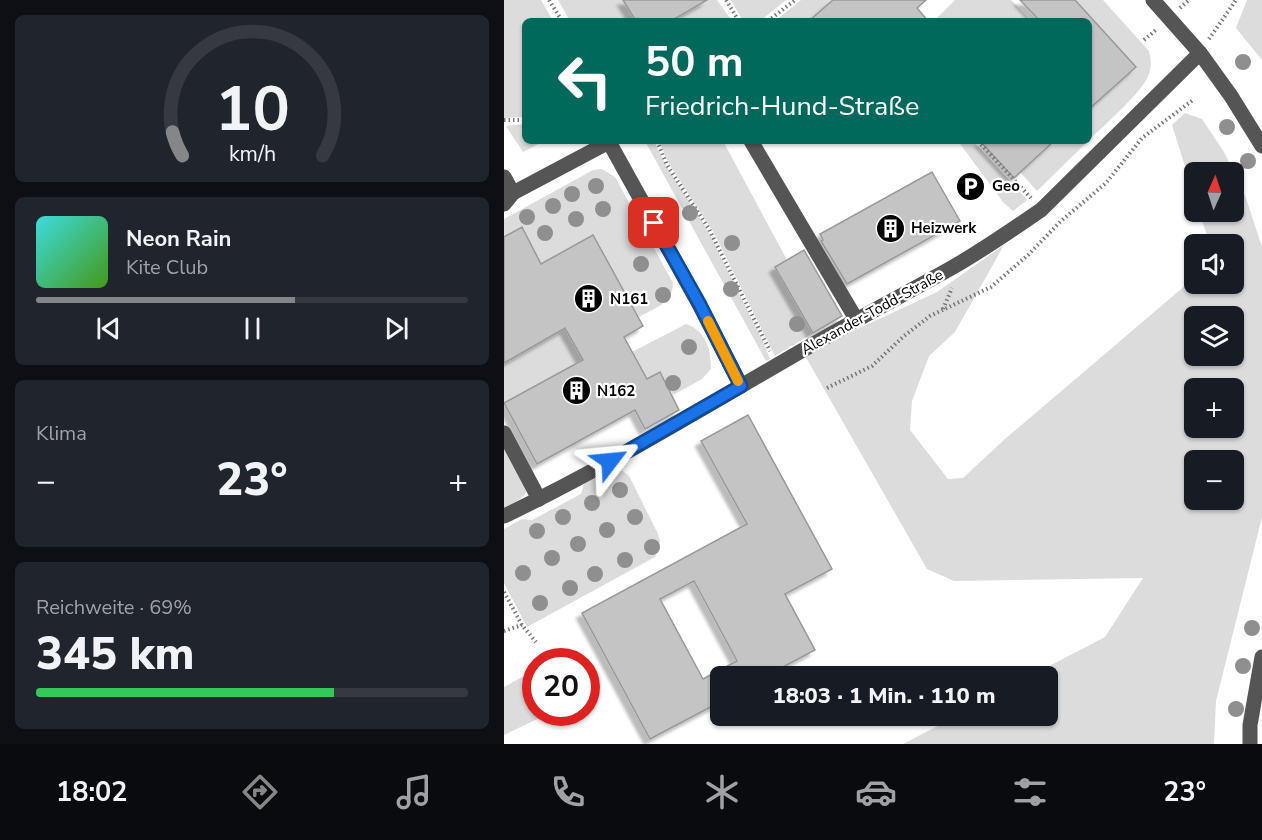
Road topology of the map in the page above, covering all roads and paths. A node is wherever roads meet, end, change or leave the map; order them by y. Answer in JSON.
{"nodes":[{"id":1,"x":549,"y":0,"type":"edge"},
{"id":2,"x":726,"y":0,"type":"edge"},
{"id":3,"x":795,"y":0,"type":"edge"},
{"id":4,"x":1152,"y":0,"type":"edge"},
{"id":5,"x":1236,"y":0,"type":"edge"},
{"id":6,"x":560,"y":18,"type":"edge"},
{"id":7,"x":736,"y":18,"type":"edge"},
{"id":8,"x":772,"y":18,"type":"edge"},
{"id":9,"x":1219,"y":25,"type":"dead end"},
{"id":10,"x":1200,"y":53,"type":"junction"},
{"id":11,"x":1193,"y":100,"type":"dead end"},
{"id":12,"x":504,"y":120,"type":"edge"},
{"id":13,"x":522,"y":120,"type":"edge"},
{"id":14,"x":605,"y":144,"type":"edge"},
{"id":15,"x":610,"y":144,"type":"edge"},
{"id":16,"x":658,"y":144,"type":"edge"},
{"id":17,"x":754,"y":144,"type":"edge"},
{"id":18,"x":981,"y":144,"type":"edge"},
{"id":19,"x":1262,"y":146,"type":"edge"},
{"id":20,"x":504,"y":177,"type":"edge"},
{"id":21,"x":508,"y":199,"type":"edge"},
{"id":22,"x":1041,"y":210,"type":"junction"},
{"id":23,"x":856,"y":319,"type":"junction"},
{"id":24,"x":776,"y":365,"type":"junction"},
{"id":25,"x":741,"y":386,"type":"junction"},
{"id":26,"x":827,"y":388,"type":"dead end"},
{"id":27,"x":504,"y":433,"type":"edge"},
{"id":28,"x":539,"y":499,"type":"junction"},
{"id":29,"x":504,"y":516,"type":"edge"},
{"id":30,"x":504,"y":592,"type":"edge"},
{"id":31,"x":522,"y":625,"type":"junction"},
{"id":32,"x":504,"y":631,"type":"edge"},
{"id":33,"x":536,"y":642,"type":"dead end"},
{"id":34,"x":1262,"y":657,"type":"edge"},
{"id":35,"x":1250,"y":744,"type":"edge"}],
"edges":[{"from":1,"to":6,"type":"path"},
{"from":2,"to":7,"type":"path"},
{"from":3,"to":8,"type":"path"},
{"from":4,"to":10,"type":"street"},
{"from":5,"to":9,"type":"path"},
{"from":10,"to":19,"type":"street"},
{"from":10,"to":22,"type":"street","name":"Alexander-Todd-Straße"},
{"from":11,"to":26,"type":"path"},
{"from":12,"to":13,"type":"path"},
{"from":14,"to":21,"type":"street"},
{"from":15,"to":25,"type":"street"},
{"from":16,"to":24,"type":"path"},
{"from":17,"to":23,"type":"street"},
{"from":18,"to":22,"type":"path"},
{"from":20,"to":21,"type":"street"},
{"from":22,"to":23,"type":"street","name":"Alexander-Todd-Straße"},
{"from":23,"to":24,"type":"street","name":"Alexander-Todd-Straße"},
{"from":24,"to":25,"type":"street","name":"Alexander-Todd-Straße"},
{"from":25,"to":28,"type":"street","name":"Alexander-Todd-Straße"},
{"from":27,"to":28,"type":"street"},
{"from":28,"to":29,"type":"street","name":"Alexander-Todd-Straße"},
{"from":30,"to":31,"type":"path"},
{"from":31,"to":32,"type":"path"},
{"from":31,"to":33,"type":"path"},
{"from":34,"to":35,"type":"street"}]}
